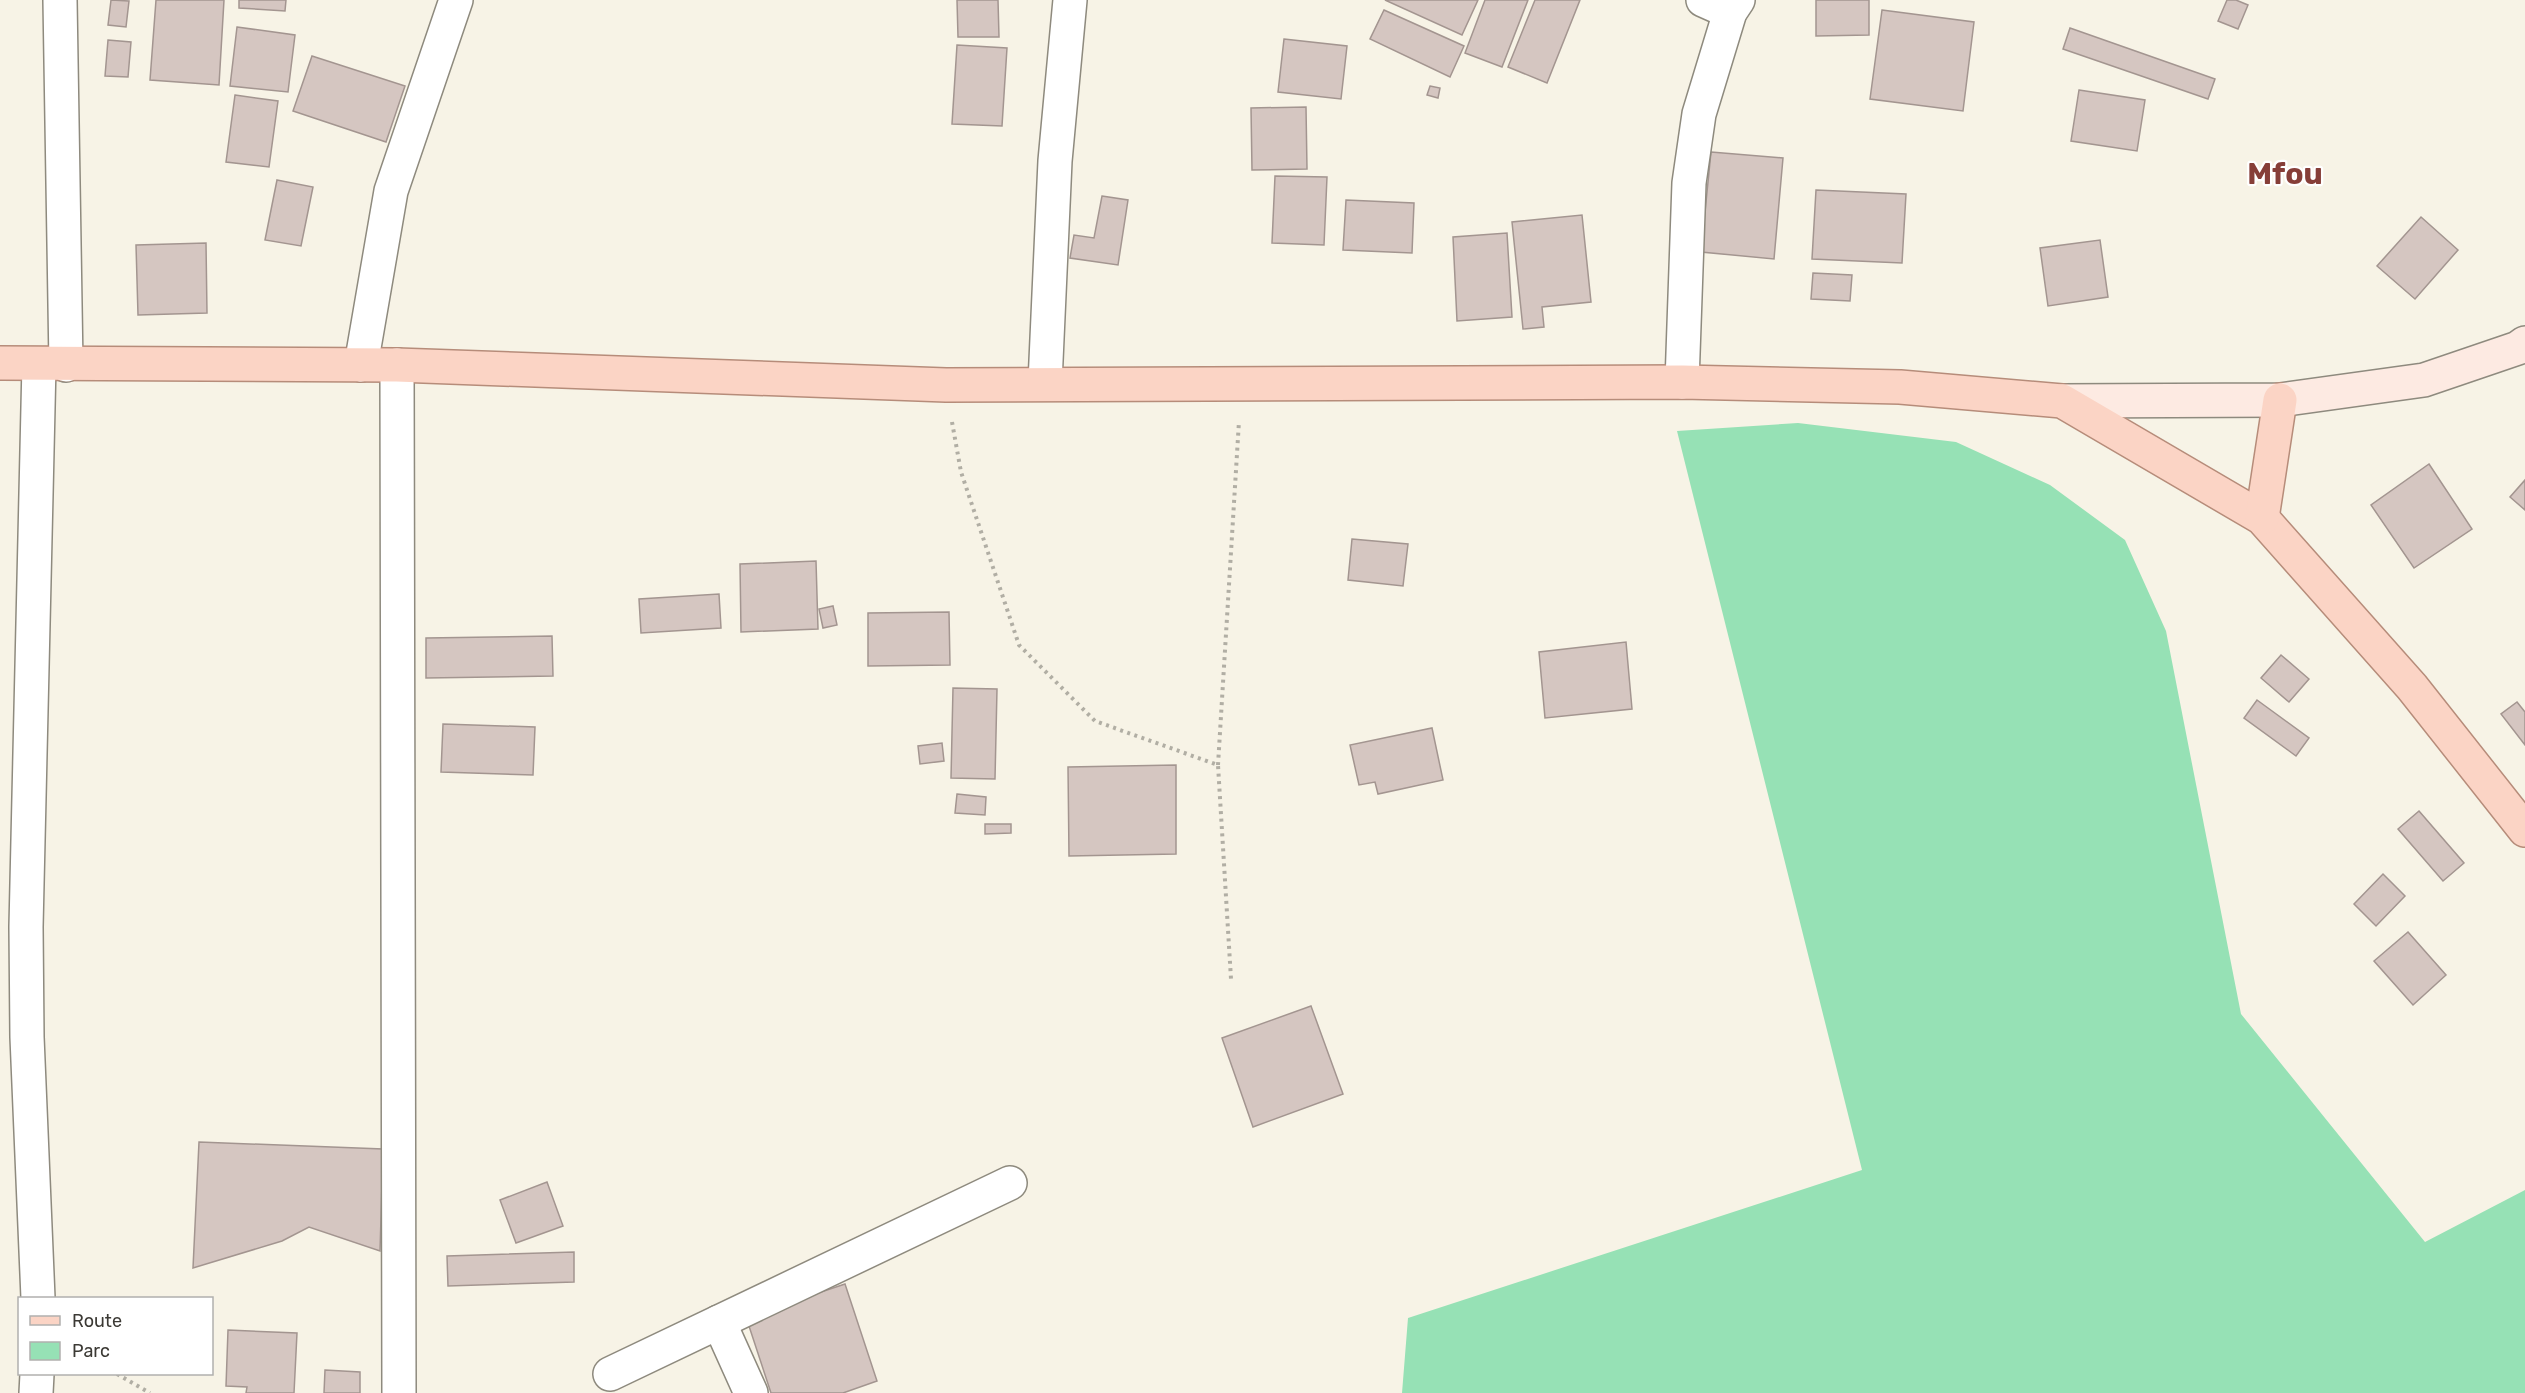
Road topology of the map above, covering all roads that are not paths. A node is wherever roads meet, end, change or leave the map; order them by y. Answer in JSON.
{"nodes":[{"id":1,"x":60,"y":0,"type":"edge"},
{"id":2,"x":456,"y":0,"type":"edge"},
{"id":3,"x":1070,"y":0,"type":"edge"},
{"id":4,"x":1724,"y":4,"type":"edge"},
{"id":5,"x":2525,"y":343,"type":"edge"},
{"id":6,"x":0,"y":363,"type":"edge"},
{"id":7,"x":53,"y":365,"type":"junction"},
{"id":8,"x":360,"y":365,"type":"junction"},
{"id":9,"x":397,"y":365,"type":"junction"},
{"id":10,"x":1682,"y":382,"type":"junction"},
{"id":11,"x":1045,"y":383,"type":"junction"},
{"id":12,"x":2280,"y":400,"type":"junction"},
{"id":13,"x":2062,"y":401,"type":"junction"},
{"id":14,"x":2262,"y":518,"type":"junction"},
{"id":15,"x":2525,"y":830,"type":"edge"},
{"id":16,"x":1010,"y":1183,"type":"dead end"},
{"id":17,"x":38,"y":1297,"type":"edge"},
{"id":18,"x":719,"y":1322,"type":"junction"},
{"id":19,"x":610,"y":1374,"type":"dead end"},
{"id":20,"x":37,"y":1375,"type":"edge"},
{"id":21,"x":36,"y":1393,"type":"edge"},
{"id":22,"x":399,"y":1393,"type":"edge"},
{"id":23,"x":752,"y":1393,"type":"edge"}],
"edges":[{"from":1,"to":7,"type":"street"},
{"from":2,"to":8,"type":"street"},
{"from":3,"to":11,"type":"street"},
{"from":4,"to":10,"type":"street"},
{"from":5,"to":12,"type":"main road"},
{"from":6,"to":7,"type":"main road"},
{"from":7,"to":8,"type":"main road"},
{"from":7,"to":17,"type":"street"},
{"from":8,"to":9,"type":"main road"},
{"from":9,"to":11,"type":"main road"},
{"from":9,"to":22,"type":"street"},
{"from":10,"to":11,"type":"main road"},
{"from":10,"to":13,"type":"main road"},
{"from":12,"to":13,"type":"main road"},
{"from":12,"to":14,"type":"main road"},
{"from":13,"to":14,"type":"main road"},
{"from":14,"to":15,"type":"main road"},
{"from":16,"to":18,"type":"street"},
{"from":18,"to":19,"type":"street"},
{"from":18,"to":23,"type":"street"},
{"from":20,"to":21,"type":"street"}]}
